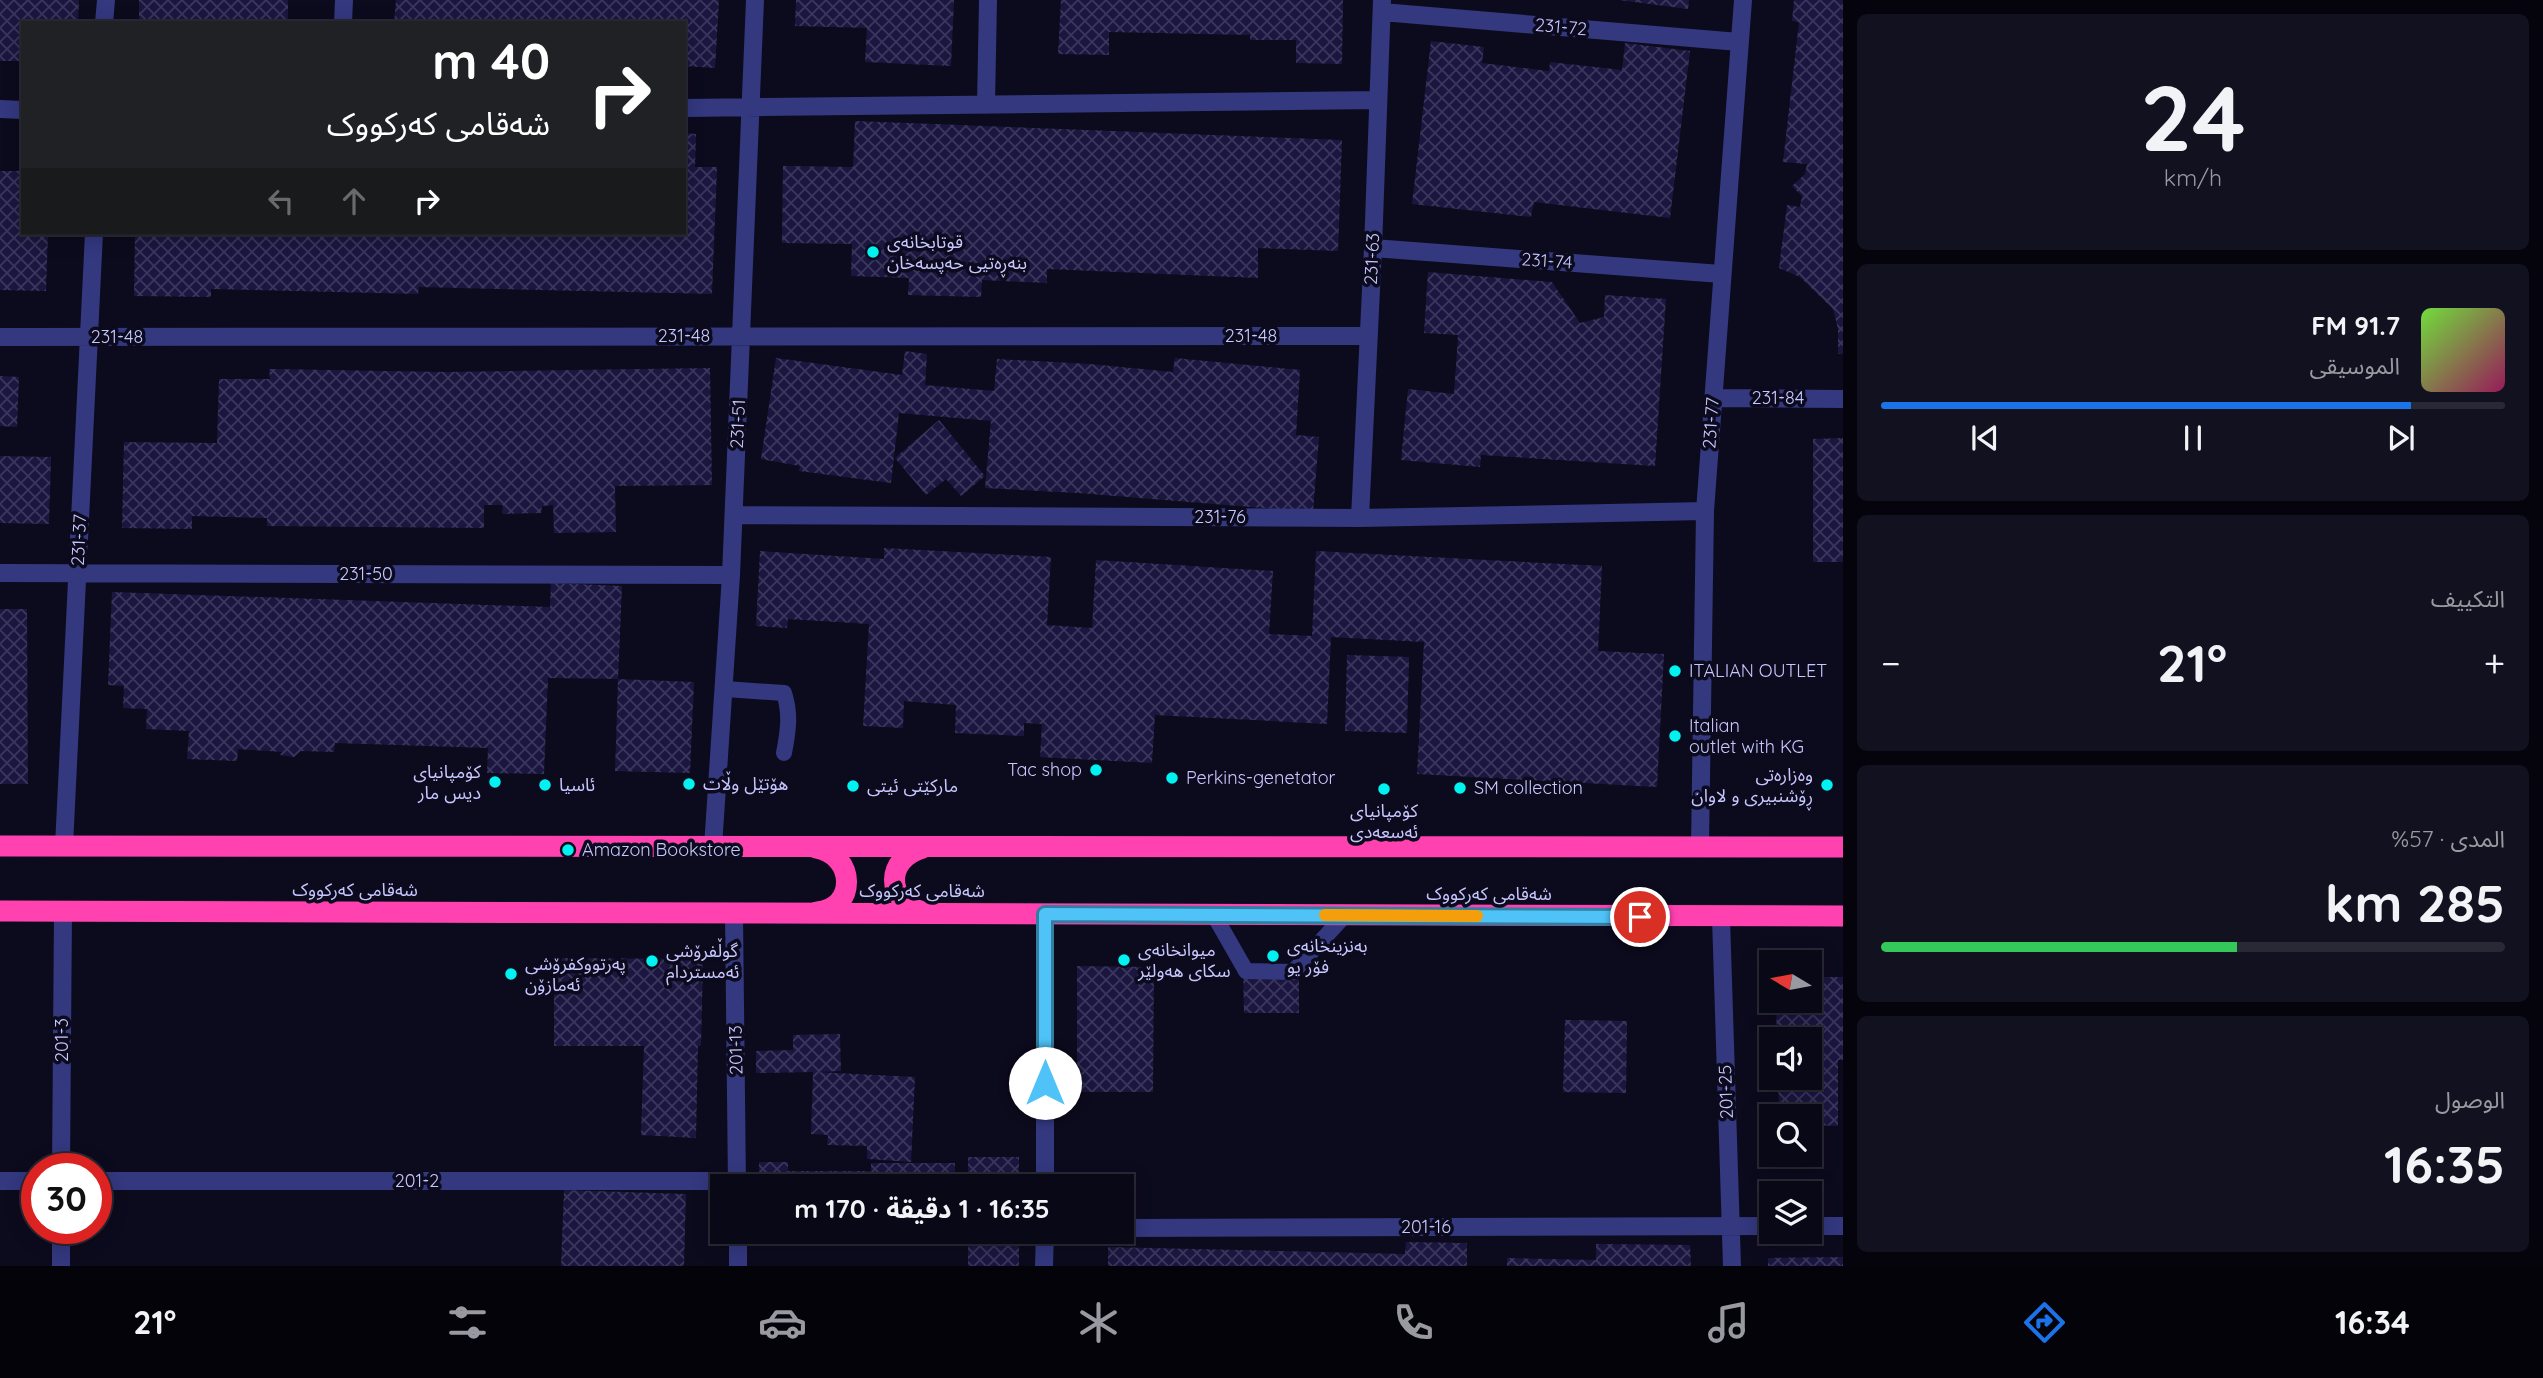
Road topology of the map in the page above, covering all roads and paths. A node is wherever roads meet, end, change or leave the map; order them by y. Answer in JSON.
{"nodes":[{"id":1,"x":106,"y":0,"type":"edge"},
{"id":2,"x":344,"y":0,"type":"edge"},
{"id":3,"x":755,"y":0,"type":"edge"},
{"id":4,"x":988,"y":0,"type":"edge"},
{"id":5,"x":1743,"y":0,"type":"edge"},
{"id":6,"x":1382,"y":6,"type":"edge"},
{"id":7,"x":104,"y":21,"type":"edge"},
{"id":8,"x":343,"y":21,"type":"edge"},
{"id":9,"x":1739,"y":42,"type":"junction"},
{"id":10,"x":1378,"y":100,"type":"junction"},
{"id":11,"x":986,"y":105,"type":"junction"},
{"id":12,"x":686,"y":108,"type":"edge"},
{"id":13,"x":750,"y":108,"type":"junction"},
{"id":14,"x":0,"y":109,"type":"edge"},
{"id":15,"x":21,"y":110,"type":"edge"},
{"id":16,"x":94,"y":235,"type":"edge"},
{"id":17,"x":1373,"y":248,"type":"junction"},
{"id":18,"x":1721,"y":274,"type":"junction"},
{"id":19,"x":742,"y":336,"type":"junction"},
{"id":20,"x":1368,"y":336,"type":"junction"},
{"id":21,"x":0,"y":337,"type":"edge"},
{"id":22,"x":89,"y":337,"type":"junction"},
{"id":23,"x":1713,"y":398,"type":"junction"},
{"id":24,"x":1843,"y":399,"type":"edge"},
{"id":25,"x":1705,"y":512,"type":"junction"},
{"id":26,"x":734,"y":515,"type":"junction"},
{"id":27,"x":1360,"y":518,"type":"junction"},
{"id":28,"x":0,"y":573,"type":"edge"},
{"id":29,"x":78,"y":573,"type":"junction"},
{"id":30,"x":732,"y":575,"type":"junction"},
{"id":31,"x":724,"y":689,"type":"junction"},
{"id":32,"x":784,"y":752,"type":"dead end"},
{"id":33,"x":0,"y":846,"type":"edge"},
{"id":34,"x":64,"y":846,"type":"junction"},
{"id":35,"x":1700,"y":846,"type":"junction"},
{"id":36,"x":713,"y":847,"type":"junction"},
{"id":37,"x":807,"y":847,"type":"junction"},
{"id":38,"x":929,"y":847,"type":"junction"},
{"id":39,"x":1843,"y":847,"type":"edge"},
{"id":40,"x":0,"y":911,"type":"edge"},
{"id":41,"x":63,"y":911,"type":"junction"},
{"id":42,"x":815,"y":913,"type":"junction"},
{"id":43,"x":734,"y":914,"type":"junction"},
{"id":44,"x":929,"y":914,"type":"junction"},
{"id":45,"x":1045,"y":914,"type":"junction"},
{"id":46,"x":1214,"y":915,"type":"junction"},
{"id":47,"x":1345,"y":915,"type":"junction"},
{"id":48,"x":1843,"y":916,"type":"edge"},
{"id":49,"x":1721,"y":918,"type":"junction"},
{"id":50,"x":61,"y":1153,"type":"edge"},
{"id":51,"x":737,"y":1174,"type":"edge"},
{"id":52,"x":1045,"y":1174,"type":"edge"},
{"id":53,"x":0,"y":1181,"type":"edge"},
{"id":54,"x":21,"y":1181,"type":"edge"},
{"id":55,"x":112,"y":1181,"type":"edge"},
{"id":56,"x":710,"y":1184,"type":"edge"},
{"id":57,"x":1730,"y":1226,"type":"junction"},
{"id":58,"x":1759,"y":1226,"type":"edge"},
{"id":59,"x":1822,"y":1226,"type":"edge"},
{"id":60,"x":1843,"y":1226,"type":"edge"},
{"id":61,"x":1134,"y":1228,"type":"edge"},
{"id":62,"x":61,"y":1244,"type":"edge"},
{"id":63,"x":737,"y":1244,"type":"edge"},
{"id":64,"x":1045,"y":1244,"type":"edge"},
{"id":65,"x":61,"y":1266,"type":"edge"},
{"id":66,"x":738,"y":1266,"type":"edge"},
{"id":67,"x":1044,"y":1266,"type":"edge"},
{"id":68,"x":1732,"y":1266,"type":"edge"}],
"edges":[{"from":1,"to":7,"type":"street"},
{"from":2,"to":8,"type":"street"},
{"from":3,"to":13,"type":"street","name":"231-51"},
{"from":4,"to":11,"type":"street"},
{"from":5,"to":9,"type":"street","name":"231-77"},
{"from":6,"to":9,"type":"street","name":"231-72"},
{"from":6,"to":10,"type":"street","name":"231-63"},
{"from":9,"to":18,"type":"street","name":"231-77"},
{"from":10,"to":11,"type":"street"},
{"from":10,"to":17,"type":"street","name":"231-63"},
{"from":11,"to":13,"type":"street"},
{"from":12,"to":13,"type":"street"},
{"from":13,"to":19,"type":"street","name":"231-51"},
{"from":14,"to":15,"type":"street"},
{"from":16,"to":22,"type":"street","name":"231-37"},
{"from":17,"to":18,"type":"street","name":"231-74"},
{"from":17,"to":20,"type":"street","name":"231-63"},
{"from":18,"to":23,"type":"street","name":"231-77"},
{"from":19,"to":20,"type":"street","name":"231-48"},
{"from":19,"to":22,"type":"street","name":"231-48"},
{"from":19,"to":26,"type":"street","name":"231-51"},
{"from":20,"to":27,"type":"street","name":"231-63"},
{"from":21,"to":22,"type":"street","name":"231-48"},
{"from":22,"to":29,"type":"street","name":"231-37"},
{"from":23,"to":24,"type":"street","name":"231-84"},
{"from":23,"to":25,"type":"street","name":"231-77"},
{"from":25,"to":27,"type":"street","name":"231-76"},
{"from":25,"to":35,"type":"street","name":"231-77"},
{"from":26,"to":27,"type":"street","name":"231-76"},
{"from":26,"to":30,"type":"street","name":"231-51"},
{"from":28,"to":29,"type":"street","name":"231-50"},
{"from":29,"to":30,"type":"street","name":"231-50"},
{"from":29,"to":34,"type":"street","name":"231-37"},
{"from":30,"to":31,"type":"street","name":"231-51"},
{"from":31,"to":32,"type":"lane"},
{"from":31,"to":36,"type":"street","name":"231-51"},
{"from":33,"to":34,"type":"highway"},
{"from":34,"to":36,"type":"highway"},
{"from":35,"to":38,"type":"highway"},
{"from":35,"to":39,"type":"highway"},
{"from":36,"to":37,"type":"highway"},
{"from":37,"to":38,"type":"highway"},
{"from":37,"to":42,"type":"highway"},
{"from":38,"to":44,"type":"highway"},
{"from":40,"to":41,"type":"highway","name":"شەقامی کەرکووک"},
{"from":41,"to":43,"type":"highway","name":"شەقامی کەرکووک"},
{"from":41,"to":50,"type":"street","name":"201-3"},
{"from":42,"to":43,"type":"highway","name":"شەقامی کەرکووک"},
{"from":42,"to":44,"type":"highway","name":"شەقامی کەرکووک"},
{"from":43,"to":51,"type":"street","name":"201-13"},
{"from":44,"to":45,"type":"highway","name":"شەقامی کەرکووک"},
{"from":45,"to":46,"type":"highway","name":"شەقامی کەرکووک"},
{"from":45,"to":52,"type":"street"},
{"from":46,"to":47,"type":"highway","name":"شەقامی کەرکووک"},
{"from":46,"to":47,"type":"lane"},
{"from":47,"to":49,"type":"highway","name":"شەقامی کەرکووک"},
{"from":48,"to":49,"type":"highway","name":"شەقامی کەرکووک"},
{"from":49,"to":57,"type":"street","name":"201-25"},
{"from":53,"to":54,"type":"street"},
{"from":55,"to":56,"type":"street","name":"201-2"},
{"from":57,"to":58,"type":"street","name":"201-16"},
{"from":57,"to":61,"type":"street","name":"201-16"},
{"from":57,"to":68,"type":"street","name":"201-25"},
{"from":59,"to":60,"type":"street"},
{"from":62,"to":65,"type":"street"},
{"from":63,"to":66,"type":"street"},
{"from":64,"to":67,"type":"street"}]}
